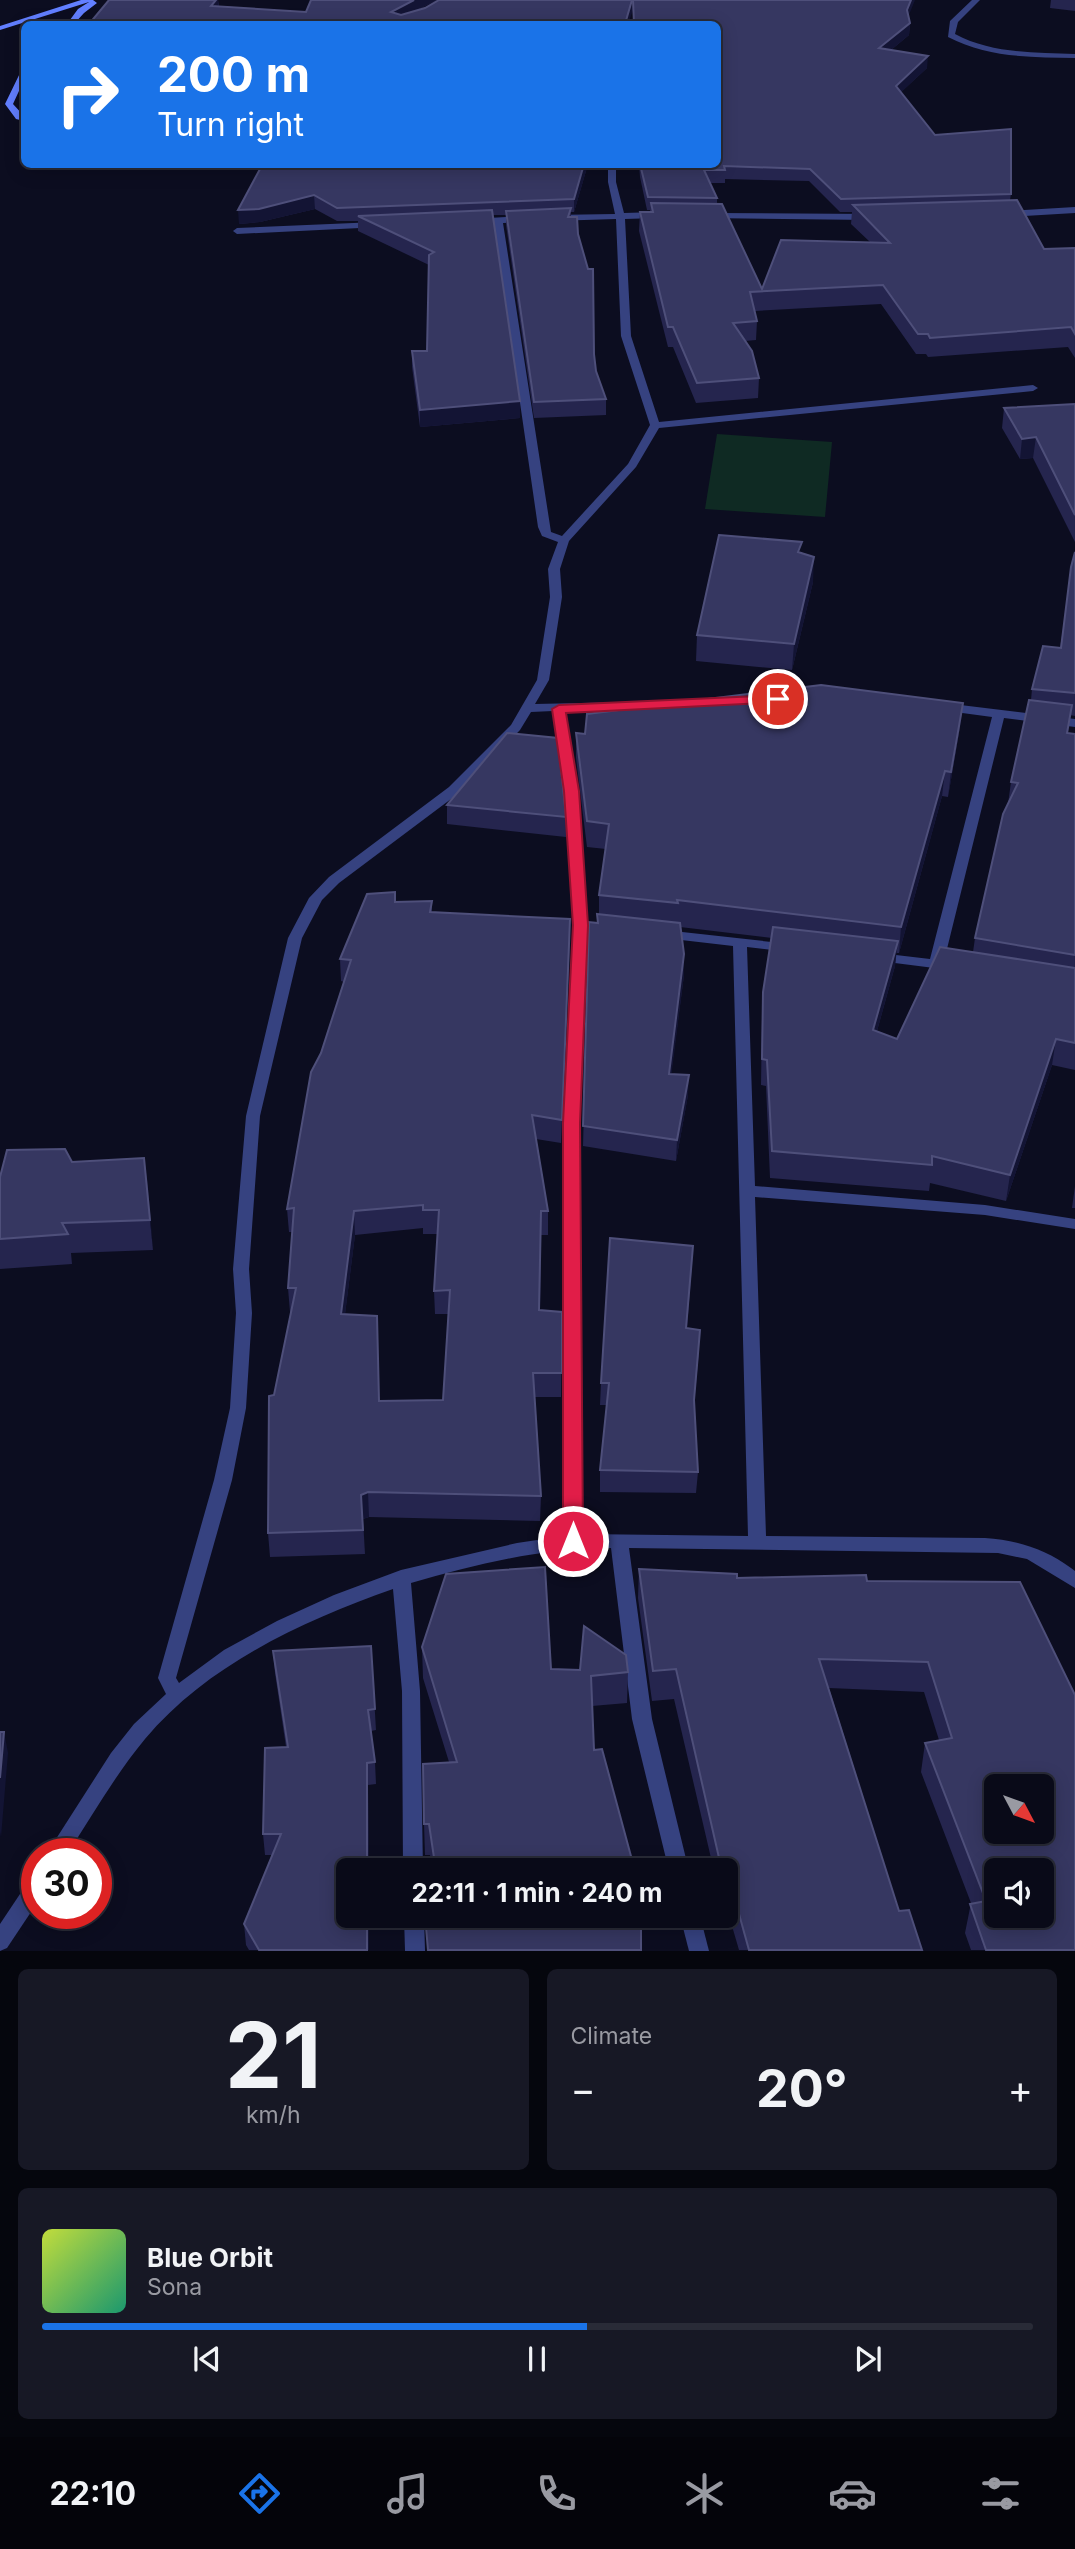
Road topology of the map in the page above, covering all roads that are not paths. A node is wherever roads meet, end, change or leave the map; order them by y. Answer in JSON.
{"nodes":[{"id":1,"x":89,"y":0,"type":"edge"},
{"id":2,"x":97,"y":0,"type":"edge"},
{"id":3,"x":976,"y":0,"type":"edge"},
{"id":4,"x":21,"y":21,"type":"edge"},
{"id":5,"x":22,"y":21,"type":"edge"},
{"id":6,"x":73,"y":21,"type":"edge"},
{"id":7,"x":0,"y":28,"type":"edge"},
{"id":8,"x":1075,"y":56,"type":"edge"},
{"id":9,"x":21,"y":79,"type":"edge"},
{"id":10,"x":21,"y":118,"type":"edge"},
{"id":11,"x":612,"y":168,"type":"edge"},
{"id":12,"x":1075,"y":210,"type":"edge"},
{"id":13,"x":995,"y":214,"type":"edge"},
{"id":14,"x":620,"y":215,"type":"junction"},
{"id":15,"x":673,"y":215,"type":"edge"},
{"id":16,"x":700,"y":216,"type":"edge"},
{"id":17,"x":888,"y":217,"type":"edge"},
{"id":18,"x":498,"y":220,"type":"junction"},
{"id":19,"x":470,"y":221,"type":"edge"},
{"id":20,"x":388,"y":225,"type":"edge"},
{"id":21,"x":237,"y":231,"type":"dead end"},
{"id":22,"x":1033,"y":388,"type":"dead end"},
{"id":23,"x":655,"y":425,"type":"junction"},
{"id":24,"x":564,"y":540,"type":"junction"},
{"id":25,"x":685,"y":704,"type":"edge"},
{"id":26,"x":935,"y":705,"type":"edge"},
{"id":27,"x":529,"y":708,"type":"junction"},
{"id":28,"x":559,"y":709,"type":"junction"},
{"id":29,"x":999,"y":713,"type":"junction"},
{"id":30,"x":1075,"y":723,"type":"edge"},
{"id":31,"x":647,"y":932,"type":"edge"},
{"id":32,"x":740,"y":942,"type":"junction"},
{"id":33,"x":805,"y":949,"type":"edge"},
{"id":34,"x":858,"y":955,"type":"edge"},
{"id":35,"x":936,"y":964,"type":"junction"},
{"id":36,"x":961,"y":968,"type":"edge"},
{"id":37,"x":747,"y":1191,"type":"junction"},
{"id":38,"x":1075,"y":1224,"type":"edge"},
{"id":39,"x":573,"y":1541,"type":"junction"},
{"id":40,"x":619,"y":1541,"type":"junction"},
{"id":41,"x":757,"y":1542,"type":"junction"},
{"id":42,"x":401,"y":1577,"type":"junction"},
{"id":43,"x":1075,"y":1581,"type":"edge"},
{"id":44,"x":176,"y":1696,"type":"junction"},
{"id":45,"x":67,"y":1838,"type":"edge"},
{"id":46,"x":414,"y":1858,"type":"edge"},
{"id":47,"x":676,"y":1858,"type":"edge"},
{"id":48,"x":21,"y":1910,"type":"edge"},
{"id":49,"x":414,"y":1928,"type":"edge"},
{"id":50,"x":693,"y":1928,"type":"edge"},
{"id":51,"x":0,"y":1942,"type":"edge"},
{"id":52,"x":415,"y":1951,"type":"edge"},
{"id":53,"x":699,"y":1951,"type":"edge"}],
"edges":[{"from":1,"to":5,"type":"street"},
{"from":2,"to":6,"type":"street"},
{"from":3,"to":8,"type":"street"},
{"from":4,"to":7,"type":"street"},
{"from":9,"to":10,"type":"street"},
{"from":11,"to":14,"type":"street"},
{"from":12,"to":13,"type":"street"},
{"from":14,"to":15,"type":"street"},
{"from":14,"to":18,"type":"street"},
{"from":14,"to":23,"type":"street"},
{"from":16,"to":17,"type":"street"},
{"from":18,"to":19,"type":"street"},
{"from":18,"to":24,"type":"street"},
{"from":20,"to":21,"type":"street"},
{"from":22,"to":23,"type":"street"},
{"from":23,"to":24,"type":"street"},
{"from":24,"to":27,"type":"street"},
{"from":25,"to":28,"type":"street"},
{"from":26,"to":29,"type":"street"},
{"from":27,"to":28,"type":"street"},
{"from":27,"to":44,"type":"street"},
{"from":28,"to":39,"type":"street"},
{"from":29,"to":30,"type":"street"},
{"from":29,"to":35,"type":"street"},
{"from":31,"to":32,"type":"street"},
{"from":32,"to":33,"type":"street"},
{"from":32,"to":37,"type":"street"},
{"from":34,"to":35,"type":"street"},
{"from":35,"to":36,"type":"street"},
{"from":37,"to":38,"type":"street"},
{"from":37,"to":41,"type":"street"},
{"from":39,"to":40,"type":"street"},
{"from":39,"to":42,"type":"street"},
{"from":40,"to":41,"type":"street"},
{"from":40,"to":47,"type":"street"},
{"from":41,"to":43,"type":"street"},
{"from":42,"to":44,"type":"street"},
{"from":42,"to":46,"type":"street"},
{"from":44,"to":45,"type":"street"},
{"from":48,"to":51,"type":"street"},
{"from":49,"to":52,"type":"street"},
{"from":50,"to":53,"type":"street"}]}
